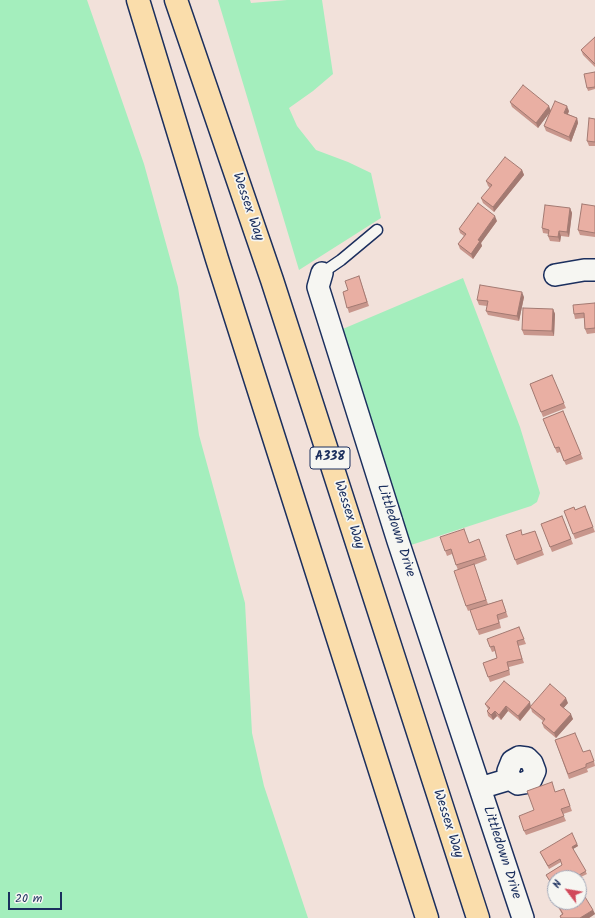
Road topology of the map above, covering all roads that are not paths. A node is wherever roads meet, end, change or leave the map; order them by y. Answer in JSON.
{"nodes":[{"id":1,"x":138,"y":0,"type":"edge"},
{"id":2,"x":176,"y":0,"type":"edge"},
{"id":3,"x":377,"y":230,"type":"dead end"},
{"id":4,"x":595,"y":270,"type":"edge"},
{"id":5,"x":322,"y":273,"type":"joint"},
{"id":6,"x":555,"y":274,"type":"dead end"},
{"id":7,"x":510,"y":779,"type":"dead end"},
{"id":8,"x":480,"y":788,"type":"junction"},
{"id":9,"x":427,"y":918,"type":"edge"},
{"id":10,"x":478,"y":918,"type":"edge"},
{"id":11,"x":523,"y":918,"type":"edge"}],
"edges":[{"from":1,"to":9,"type":"highway"},
{"from":2,"to":10,"type":"highway","name":"Wessex Way","number":"A338"},
{"from":3,"to":5,"type":"lane"},
{"from":4,"to":6,"type":"street"},
{"from":5,"to":8,"type":"street","name":"Littledown Drive"},
{"from":7,"to":8,"type":"street","name":"Littledown Drive"},
{"from":8,"to":11,"type":"street","name":"Littledown Drive"}]}
